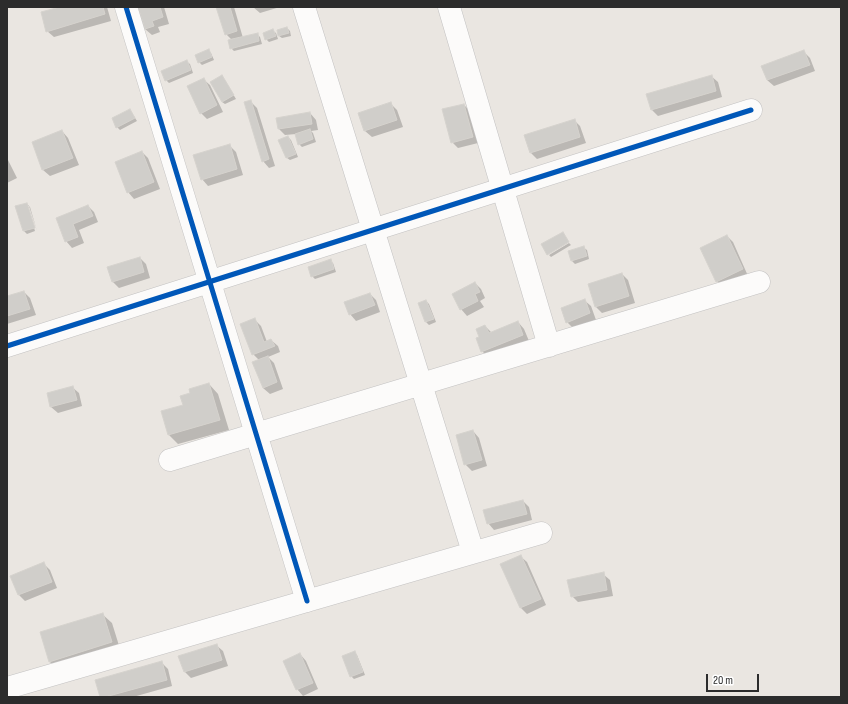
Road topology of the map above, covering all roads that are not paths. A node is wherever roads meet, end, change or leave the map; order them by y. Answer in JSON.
{"nodes":[{"id":1,"x":126,"y":7,"type":"edge"},
{"id":2,"x":304,"y":7,"type":"edge"},
{"id":3,"x":449,"y":7,"type":"edge"},
{"id":4,"x":751,"y":110,"type":"dead end"},
{"id":5,"x":503,"y":188,"type":"junction"},
{"id":6,"x":373,"y":230,"type":"junction"},
{"id":7,"x":210,"y":282,"type":"junction"},
{"id":8,"x":759,"y":282,"type":"dead end"},
{"id":9,"x":7,"y":346,"type":"edge"},
{"id":10,"x":549,"y":346,"type":"junction"},
{"id":11,"x":421,"y":384,"type":"junction"},
{"id":12,"x":256,"y":434,"type":"junction"},
{"id":13,"x":170,"y":460,"type":"dead end"},
{"id":14,"x":541,"y":533,"type":"dead end"},
{"id":15,"x":473,"y":552,"type":"junction"},
{"id":16,"x":307,"y":601,"type":"junction"},
{"id":17,"x":7,"y":688,"type":"edge"}],
"edges":[{"from":1,"to":7,"type":"street"},
{"from":2,"to":6,"type":"street"},
{"from":3,"to":5,"type":"street"},
{"from":4,"to":5,"type":"street"},
{"from":5,"to":6,"type":"street"},
{"from":5,"to":10,"type":"street"},
{"from":6,"to":7,"type":"street"},
{"from":6,"to":11,"type":"street"},
{"from":7,"to":9,"type":"street"},
{"from":7,"to":12,"type":"street"},
{"from":8,"to":10,"type":"street"},
{"from":10,"to":11,"type":"street"},
{"from":11,"to":12,"type":"street"},
{"from":11,"to":15,"type":"street"},
{"from":12,"to":13,"type":"street"},
{"from":12,"to":16,"type":"street"},
{"from":14,"to":15,"type":"street"},
{"from":15,"to":16,"type":"street"},
{"from":16,"to":17,"type":"street"}]}
